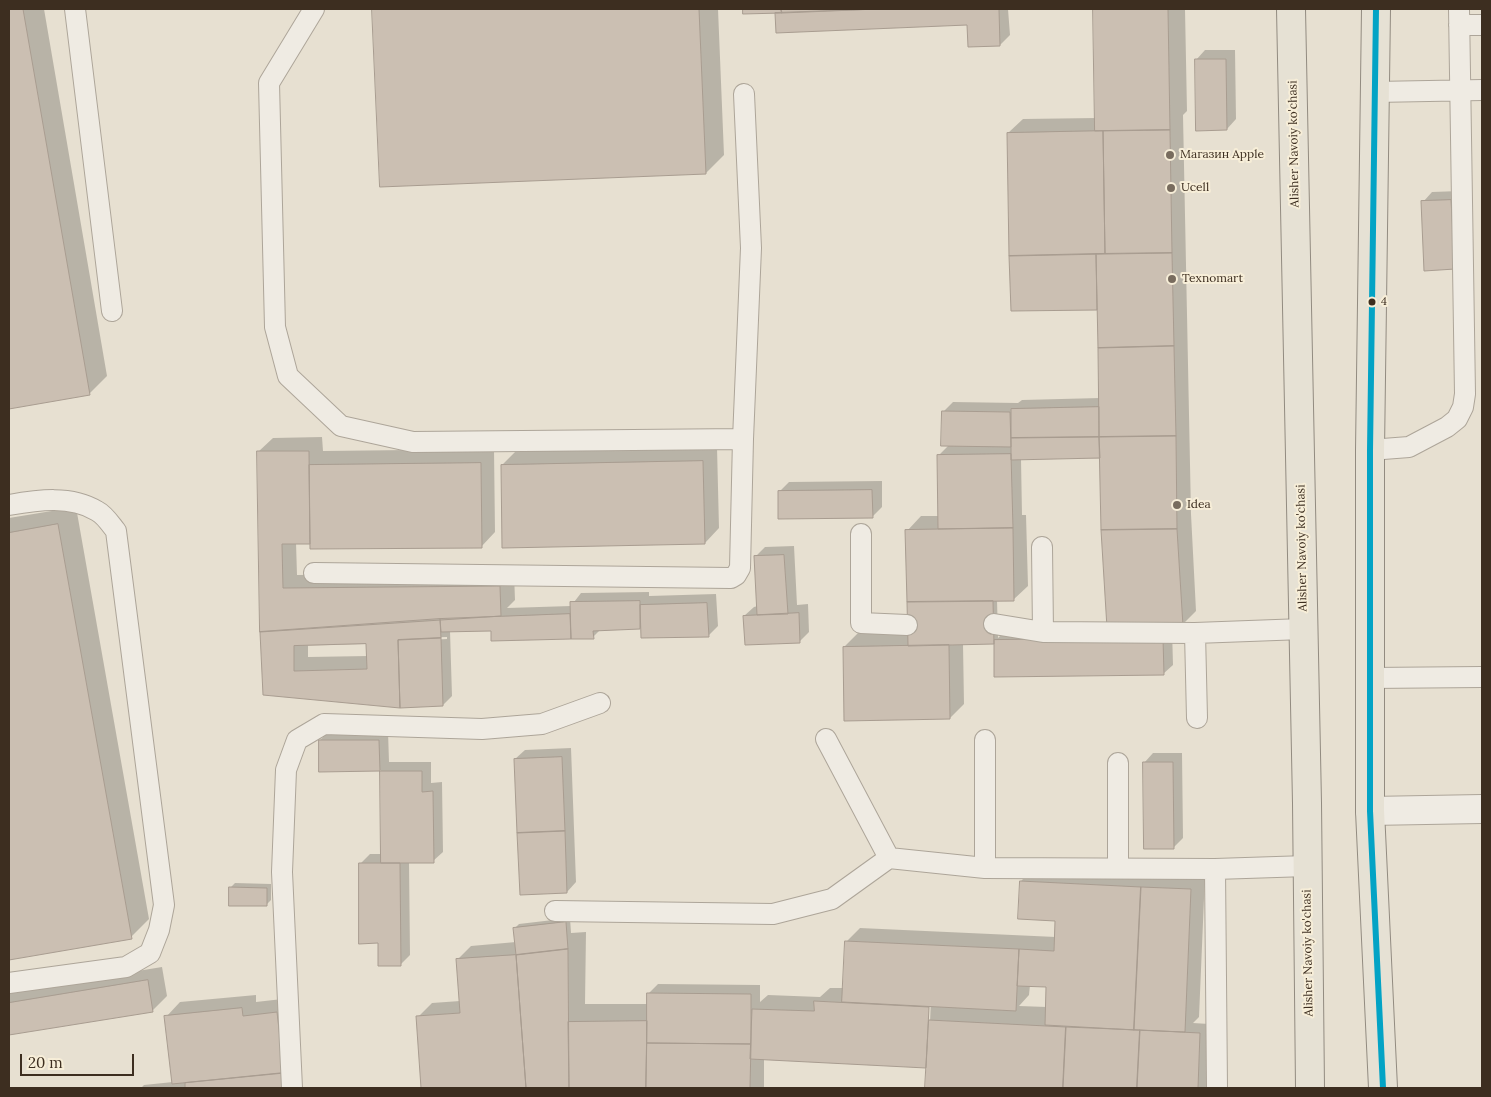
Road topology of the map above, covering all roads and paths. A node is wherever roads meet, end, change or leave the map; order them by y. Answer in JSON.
{"nodes":[{"id":1,"x":75,"y":9,"type":"edge"},
{"id":2,"x":314,"y":9,"type":"edge"},
{"id":3,"x":1291,"y":9,"type":"edge"},
{"id":4,"x":1376,"y":9,"type":"edge"},
{"id":5,"x":1459,"y":17,"type":"edge"},
{"id":6,"x":1482,"y":25,"type":"edge"},
{"id":7,"x":1482,"y":90,"type":"edge"},
{"id":8,"x":1460,"y":91,"type":"junction"},
{"id":9,"x":1375,"y":92,"type":"junction"},
{"id":10,"x":744,"y":94,"type":"dead end"},
{"id":11,"x":112,"y":311,"type":"dead end"},
{"id":12,"x":743,"y":439,"type":"junction"},
{"id":13,"x":1370,"y":450,"type":"junction"},
{"id":14,"x":9,"y":505,"type":"edge"},
{"id":15,"x":861,"y":534,"type":"dead end"},
{"id":16,"x":1042,"y":547,"type":"dead end"},
{"id":17,"x":314,"y":573,"type":"dead end"},
{"id":18,"x":907,"y":624,"type":"dead end"},
{"id":19,"x":994,"y":624,"type":"dead end"},
{"id":20,"x":1303,"y":629,"type":"junction"},
{"id":21,"x":1043,"y":632,"type":"junction"},
{"id":22,"x":1195,"y":633,"type":"junction"},
{"id":23,"x":1482,"y":677,"type":"edge"},
{"id":24,"x":1370,"y":678,"type":"junction"},
{"id":25,"x":600,"y":703,"type":"dead end"},
{"id":26,"x":1197,"y":718,"type":"dead end"},
{"id":27,"x":826,"y":740,"type":"dead end"},
{"id":28,"x":985,"y":740,"type":"dead end"},
{"id":29,"x":1118,"y":763,"type":"dead end"},
{"id":30,"x":1482,"y":809,"type":"edge"},
{"id":31,"x":1370,"y":811,"type":"junction"},
{"id":32,"x":889,"y":858,"type":"junction"},
{"id":33,"x":1307,"y":866,"type":"junction"},
{"id":34,"x":985,"y":868,"type":"junction"},
{"id":35,"x":1118,"y":868,"type":"junction"},
{"id":36,"x":1215,"y":869,"type":"junction"},
{"id":37,"x":555,"y":911,"type":"dead end"},
{"id":38,"x":9,"y":983,"type":"edge"},
{"id":39,"x":292,"y":1088,"type":"edge"},
{"id":40,"x":1217,"y":1088,"type":"edge"},
{"id":41,"x":1310,"y":1088,"type":"edge"},
{"id":42,"x":1383,"y":1088,"type":"edge"}],
"edges":[{"from":1,"to":11,"type":"lane"},
{"from":2,"to":12,"type":"lane"},
{"from":3,"to":20,"type":"main road","name":"Alisher Navoiy ko'chasi"},
{"from":4,"to":9,"type":"main road"},
{"from":5,"to":6,"type":"lane"},
{"from":5,"to":8,"type":"lane"},
{"from":7,"to":8,"type":"lane"},
{"from":8,"to":9,"type":"lane"},
{"from":8,"to":13,"type":"lane"},
{"from":9,"to":13,"type":"main road"},
{"from":10,"to":12,"type":"lane"},
{"from":12,"to":17,"type":"lane"},
{"from":13,"to":24,"type":"main road"},
{"from":14,"to":38,"type":"lane"},
{"from":15,"to":18,"type":"lane"},
{"from":16,"to":21,"type":"lane"},
{"from":19,"to":21,"type":"lane"},
{"from":20,"to":22,"type":"lane"},
{"from":20,"to":33,"type":"main road","name":"Alisher Navoiy ko'chasi"},
{"from":21,"to":22,"type":"lane"},
{"from":22,"to":26,"type":"lane"},
{"from":23,"to":24,"type":"lane"},
{"from":24,"to":31,"type":"main road"},
{"from":25,"to":39,"type":"lane"},
{"from":27,"to":32,"type":"lane"},
{"from":28,"to":34,"type":"lane"},
{"from":29,"to":35,"type":"lane"},
{"from":30,"to":31,"type":"street"},
{"from":31,"to":42,"type":"main road"},
{"from":32,"to":34,"type":"lane"},
{"from":32,"to":37,"type":"lane"},
{"from":33,"to":36,"type":"lane"},
{"from":33,"to":41,"type":"main road","name":"Alisher Navoiy ko'chasi"},
{"from":34,"to":35,"type":"lane"},
{"from":35,"to":36,"type":"lane"},
{"from":36,"to":40,"type":"lane"}]}
